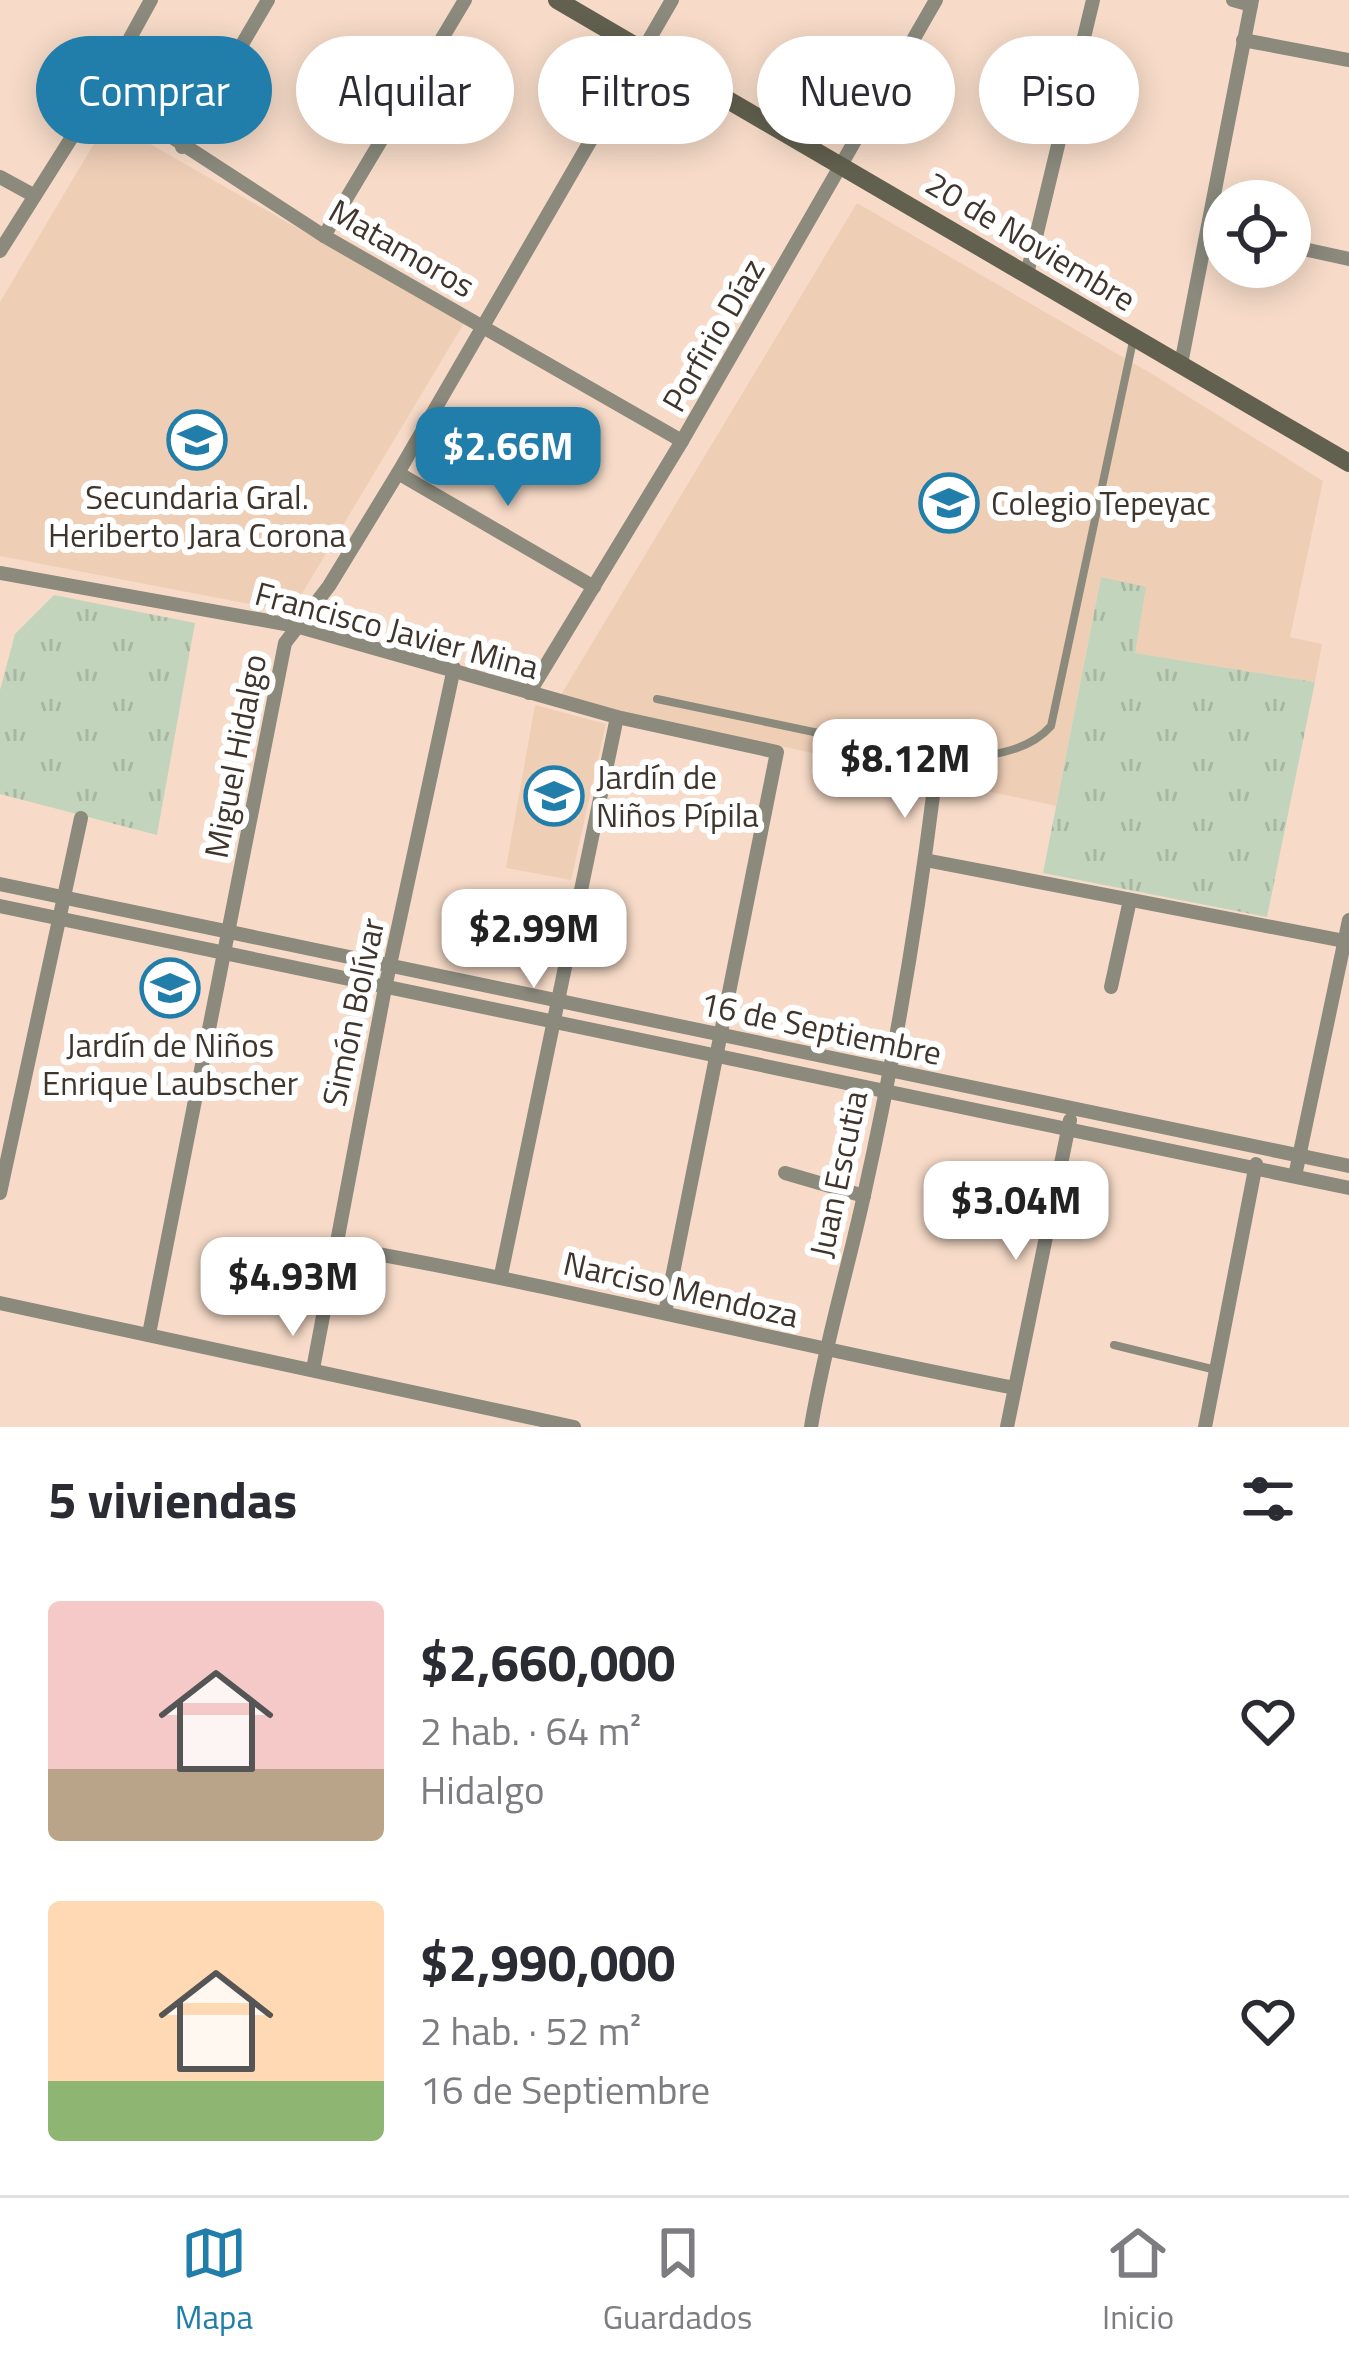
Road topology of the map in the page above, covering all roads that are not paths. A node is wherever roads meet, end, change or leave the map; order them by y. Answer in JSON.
{"nodes":[{"id":1,"x":268,"y":0,"type":"edge"},
{"id":2,"x":465,"y":0,"type":"edge"},
{"id":3,"x":556,"y":0,"type":"edge"},
{"id":4,"x":672,"y":0,"type":"edge"},
{"id":5,"x":937,"y":0,"type":"edge"},
{"id":6,"x":1093,"y":0,"type":"edge"},
{"id":7,"x":1233,"y":0,"type":"edge"},
{"id":8,"x":144,"y":2,"type":"edge"},
{"id":9,"x":1251,"y":3,"type":"edge"},
{"id":10,"x":128,"y":36,"type":"edge"},
{"id":11,"x":616,"y":36,"type":"edge"},
{"id":12,"x":649,"y":36,"type":"edge"},
{"id":13,"x":1243,"y":40,"type":"junction"},
{"id":14,"x":1349,"y":60,"type":"edge"},
{"id":15,"x":733,"y":102,"type":"edge"},
{"id":16,"x":67,"y":144,"type":"edge"},
{"id":17,"x":178,"y":144,"type":"edge"},
{"id":18,"x":587,"y":144,"type":"edge"},
{"id":19,"x":182,"y":147,"type":"junction"},
{"id":20,"x":844,"y":165,"type":"junction"},
{"id":21,"x":0,"y":177,"type":"edge"},
{"id":22,"x":1216,"y":180,"type":"edge"},
{"id":23,"x":33,"y":195,"type":"junction"},
{"id":24,"x":324,"y":236,"type":"junction"},
{"id":25,"x":1203,"y":250,"type":"edge"},
{"id":26,"x":0,"y":251,"type":"edge"},
{"id":27,"x":1311,"y":251,"type":"edge"},
{"id":28,"x":1349,"y":259,"type":"edge"},
{"id":29,"x":1027,"y":274,"type":"junction"},
{"id":30,"x":483,"y":326,"type":"junction"},
{"id":31,"x":1134,"y":337,"type":"junction"},
{"id":32,"x":1181,"y":364,"type":"junction"},
{"id":33,"x":682,"y":441,"type":"junction"},
{"id":34,"x":1349,"y":463,"type":"edge"},
{"id":35,"x":398,"y":473,"type":"junction"},
{"id":36,"x":0,"y":573,"type":"edge"},
{"id":37,"x":594,"y":587,"type":"junction"},
{"id":38,"x":296,"y":626,"type":"junction"},
{"id":39,"x":454,"y":668,"type":"junction"},
{"id":40,"x":529,"y":693,"type":"junction"},
{"id":41,"x":657,"y":699,"type":"dead end"},
{"id":42,"x":616,"y":717,"type":"junction"},
{"id":43,"x":934,"y":788,"type":"dead end"},
{"id":44,"x":81,"y":818,"type":"dead end"},
{"id":45,"x":925,"y":860,"type":"junction"},
{"id":46,"x":0,"y":884,"type":"edge"},
{"id":47,"x":64,"y":898,"type":"junction"},
{"id":48,"x":1130,"y":900,"type":"junction"},
{"id":49,"x":0,"y":906,"type":"edge"},
{"id":50,"x":59,"y":919,"type":"junction"},
{"id":51,"x":1349,"y":920,"type":"edge"},
{"id":52,"x":227,"y":934,"type":"junction"},
{"id":53,"x":1347,"y":942,"type":"edge"},
{"id":54,"x":222,"y":955,"type":"junction"},
{"id":55,"x":389,"y":967,"type":"junction"},
{"id":56,"x":1111,"y":987,"type":"dead end"},
{"id":57,"x":385,"y":988,"type":"junction"},
{"id":58,"x":557,"y":999,"type":"junction"},
{"id":59,"x":553,"y":1020,"type":"junction"},
{"id":60,"x":719,"y":1034,"type":"junction"},
{"id":61,"x":715,"y":1056,"type":"junction"},
{"id":62,"x":887,"y":1071,"type":"junction"},
{"id":63,"x":884,"y":1090,"type":"junction"},
{"id":64,"x":1072,"y":1109,"type":"junction"},
{"id":65,"x":1068,"y":1129,"type":"junction"},
{"id":66,"x":1259,"y":1147,"type":"junction"},
{"id":67,"x":1300,"y":1156,"type":"junction"},
{"id":68,"x":1349,"y":1166,"type":"edge"},
{"id":69,"x":1255,"y":1168,"type":"junction"},
{"id":70,"x":785,"y":1174,"type":"dead end"},
{"id":71,"x":1295,"y":1176,"type":"junction"},
{"id":72,"x":1349,"y":1188,"type":"edge"},
{"id":73,"x":0,"y":1193,"type":"edge"},
{"id":74,"x":864,"y":1196,"type":"junction"},
{"id":75,"x":333,"y":1246,"type":"junction"},
{"id":76,"x":500,"y":1275,"type":"junction"},
{"id":77,"x":0,"y":1303,"type":"edge"},
{"id":78,"x":665,"y":1312,"type":"junction"},
{"id":79,"x":149,"y":1334,"type":"junction"},
{"id":80,"x":1114,"y":1345,"type":"dead end"},
{"id":81,"x":823,"y":1351,"type":"junction"},
{"id":82,"x":313,"y":1369,"type":"junction"},
{"id":83,"x":1216,"y":1370,"type":"junction"},
{"id":84,"x":1016,"y":1388,"type":"junction"},
{"id":85,"x":574,"y":1427,"type":"edge"},
{"id":86,"x":811,"y":1427,"type":"edge"},
{"id":87,"x":1007,"y":1427,"type":"edge"},
{"id":88,"x":1205,"y":1427,"type":"edge"}],
"edges":[{"from":1,"to":19,"type":"street"},
{"from":2,"to":24,"type":"street"},
{"from":3,"to":11,"type":"main road","name":"20 de Noviembre"},
{"from":4,"to":12,"type":"street","name":"Miguel Hidalgo"},
{"from":5,"to":20,"type":"street","name":"Porfirio Díaz"},
{"from":6,"to":29,"type":"street"},
{"from":7,"to":9,"type":"street"},
{"from":8,"to":10,"type":"street"},
{"from":9,"to":13,"type":"street"},
{"from":13,"to":14,"type":"street"},
{"from":13,"to":22,"type":"street"},
{"from":15,"to":20,"type":"main road","name":"20 de Noviembre"},
{"from":16,"to":23,"type":"street"},
{"from":17,"to":19,"type":"street","name":"Matamoros"},
{"from":18,"to":30,"type":"street","name":"Miguel Hidalgo"},
{"from":19,"to":24,"type":"street","name":"Matamoros"},
{"from":20,"to":29,"type":"main road","name":"20 de Noviembre"},
{"from":20,"to":33,"type":"street","name":"Porfirio Díaz"},
{"from":21,"to":23,"type":"street"},
{"from":23,"to":26,"type":"street"},
{"from":24,"to":30,"type":"street","name":"Matamoros"},
{"from":25,"to":32,"type":"street"},
{"from":27,"to":28,"type":"street"},
{"from":29,"to":31,"type":"main road","name":"20 de Noviembre"},
{"from":30,"to":33,"type":"street","name":"Matamoros"},
{"from":30,"to":35,"type":"street","name":"Miguel Hidalgo"},
{"from":31,"to":32,"type":"main road","name":"20 de Noviembre"},
{"from":31,"to":41,"type":"lane"},
{"from":32,"to":34,"type":"main road","name":"20 de Noviembre"},
{"from":33,"to":37,"type":"street","name":"Porfirio Díaz"},
{"from":35,"to":37,"type":"street"},
{"from":35,"to":38,"type":"street","name":"Miguel Hidalgo"},
{"from":36,"to":38,"type":"street","name":"Francisco Javier Mina"},
{"from":37,"to":40,"type":"street","name":"Porfirio Díaz"},
{"from":38,"to":39,"type":"street","name":"Francisco Javier Mina"},
{"from":38,"to":52,"type":"street","name":"Miguel Hidalgo"},
{"from":39,"to":40,"type":"street","name":"Francisco Javier Mina"},
{"from":39,"to":55,"type":"street","name":"Simón Bolívar"},
{"from":40,"to":42,"type":"street","name":"Francisco Javier Mina"},
{"from":42,"to":58,"type":"street"},
{"from":42,"to":60,"type":"street","name":"Francisco Javier Mina"},
{"from":43,"to":45,"type":"street","name":"Juan Escutia"},
{"from":44,"to":47,"type":"street"},
{"from":45,"to":48,"type":"street"},
{"from":45,"to":62,"type":"street","name":"Juan Escutia"},
{"from":46,"to":47,"type":"street","name":"16 de Septiembre"},
{"from":47,"to":50,"type":"street"},
{"from":47,"to":52,"type":"street","name":"16 de Septiembre"},
{"from":48,"to":53,"type":"street"},
{"from":48,"to":56,"type":"street"},
{"from":49,"to":50,"type":"street","name":"16 de Septiembre"},
{"from":50,"to":54,"type":"street","name":"16 de Septiembre"},
{"from":50,"to":73,"type":"street"},
{"from":51,"to":53,"type":"street"},
{"from":52,"to":54,"type":"street","name":"Miguel Hidalgo"},
{"from":52,"to":55,"type":"street","name":"16 de Septiembre"},
{"from":53,"to":67,"type":"street"},
{"from":54,"to":57,"type":"street","name":"16 de Septiembre"},
{"from":54,"to":79,"type":"street","name":"Miguel Hidalgo"},
{"from":55,"to":57,"type":"street","name":"Simón Bolívar"},
{"from":55,"to":58,"type":"street","name":"16 de Septiembre"},
{"from":57,"to":59,"type":"street","name":"16 de Septiembre"},
{"from":57,"to":75,"type":"street","name":"Simón Bolívar"},
{"from":58,"to":59,"type":"street"},
{"from":58,"to":60,"type":"street","name":"16 de Septiembre"},
{"from":59,"to":61,"type":"street","name":"16 de Septiembre"},
{"from":59,"to":76,"type":"street"},
{"from":60,"to":61,"type":"street"},
{"from":60,"to":62,"type":"street","name":"16 de Septiembre"},
{"from":61,"to":63,"type":"street","name":"16 de Septiembre"},
{"from":61,"to":78,"type":"street"},
{"from":62,"to":63,"type":"street","name":"Juan Escutia"},
{"from":62,"to":64,"type":"street","name":"16 de Septiembre"},
{"from":63,"to":65,"type":"street","name":"16 de Septiembre"},
{"from":63,"to":74,"type":"street","name":"Juan Escutia"},
{"from":64,"to":65,"type":"street"},
{"from":64,"to":66,"type":"street","name":"16 de Septiembre"},
{"from":65,"to":69,"type":"street","name":"16 de Septiembre"},
{"from":65,"to":84,"type":"street"},
{"from":66,"to":67,"type":"street","name":"16 de Septiembre"},
{"from":66,"to":69,"type":"street"},
{"from":67,"to":68,"type":"street","name":"16 de Septiembre"},
{"from":67,"to":71,"type":"street"},
{"from":69,"to":71,"type":"street","name":"16 de Septiembre"},
{"from":69,"to":83,"type":"street"},
{"from":70,"to":74,"type":"street"},
{"from":71,"to":72,"type":"street","name":"16 de Septiembre"},
{"from":74,"to":81,"type":"street","name":"Juan Escutia"},
{"from":75,"to":76,"type":"street","name":"Narciso Mendoza"},
{"from":75,"to":82,"type":"street","name":"Simón Bolívar"},
{"from":76,"to":78,"type":"street","name":"Narciso Mendoza"},
{"from":77,"to":79,"type":"street"},
{"from":78,"to":81,"type":"street","name":"Narciso Mendoza"},
{"from":79,"to":82,"type":"street"},
{"from":80,"to":83,"type":"lane"},
{"from":81,"to":84,"type":"street","name":"Narciso Mendoza"},
{"from":81,"to":86,"type":"street","name":"Juan Escutia"},
{"from":82,"to":85,"type":"street"},
{"from":83,"to":88,"type":"street"},
{"from":84,"to":87,"type":"street"}]}
